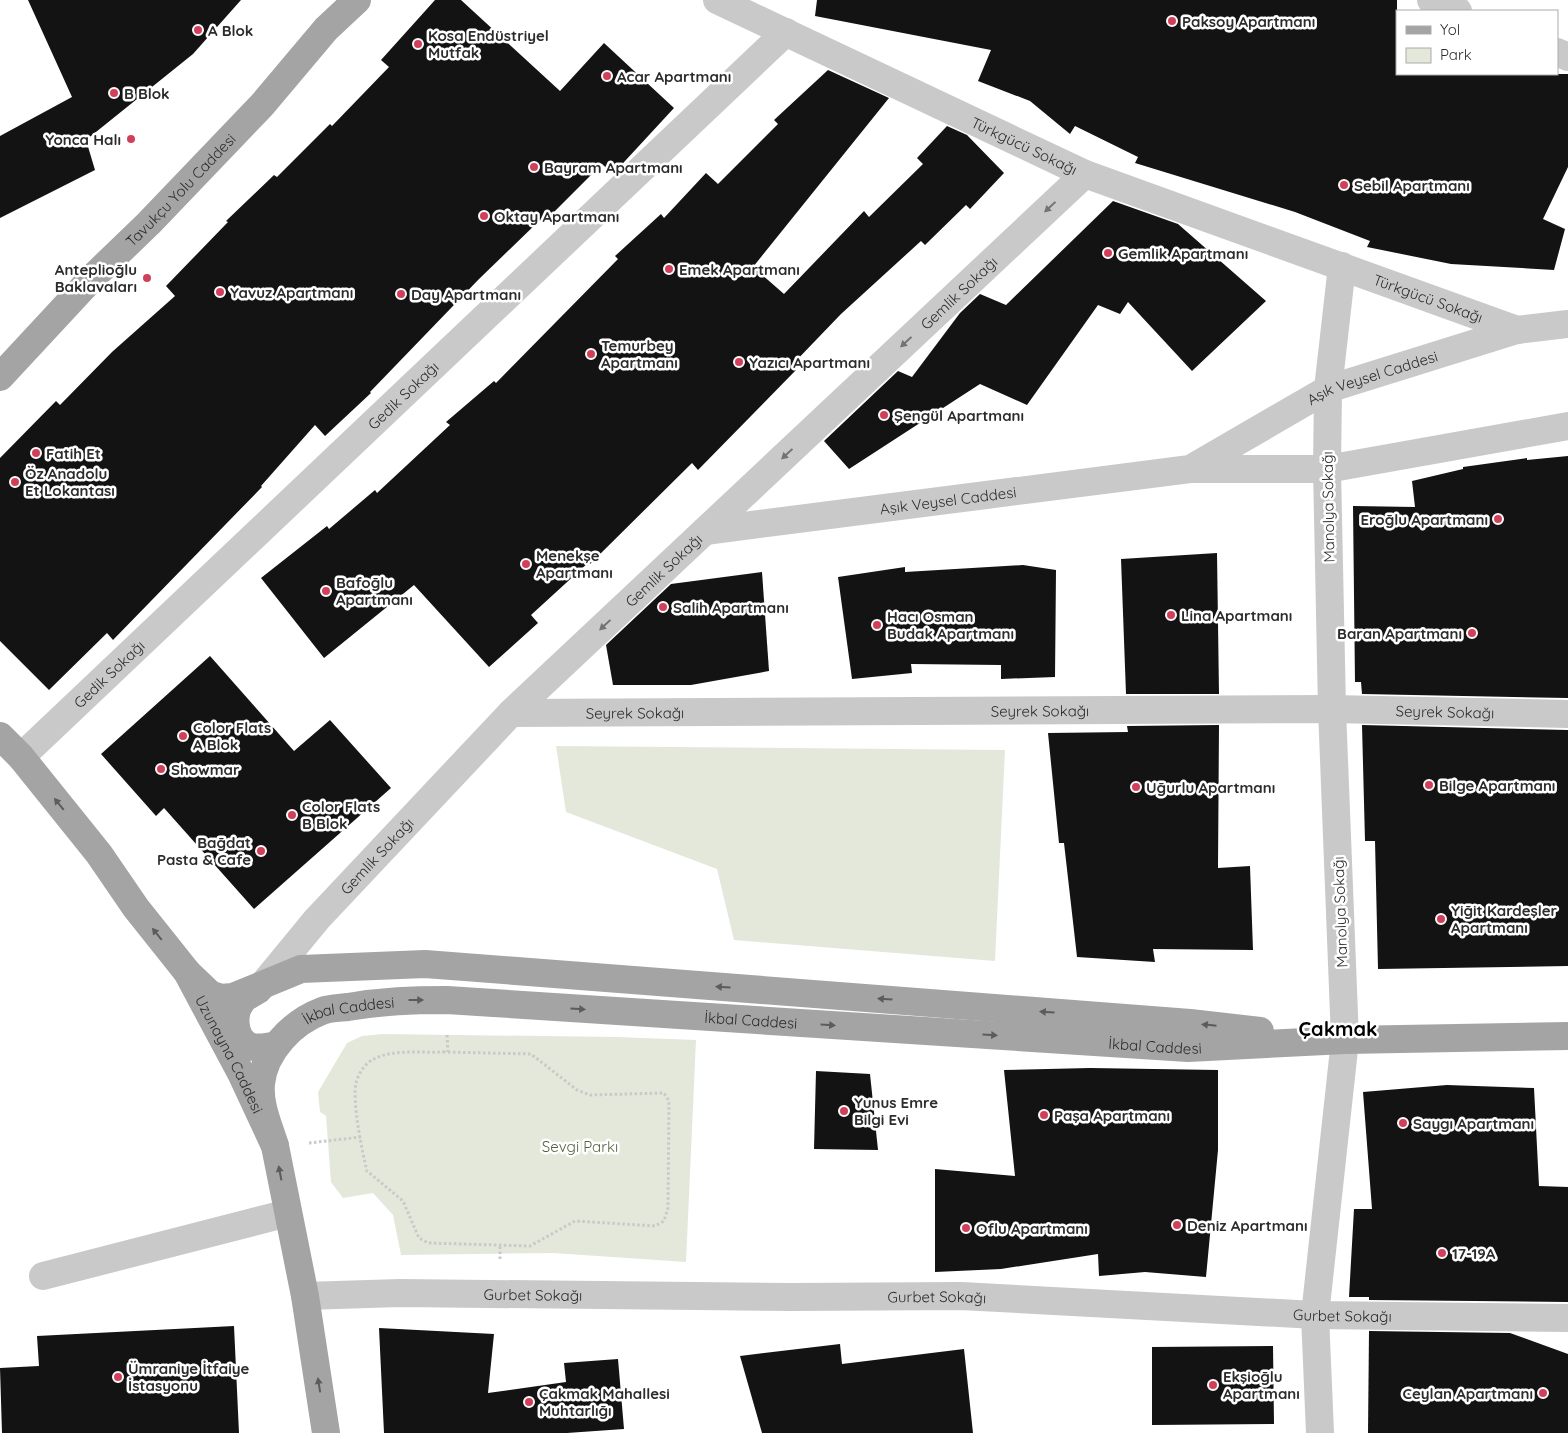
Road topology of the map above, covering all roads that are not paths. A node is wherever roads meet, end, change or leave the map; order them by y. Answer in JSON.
{"nodes":[{"id":1,"x":357,"y":0,"type":"edge"},
{"id":2,"x":717,"y":0,"type":"edge"},
{"id":3,"x":1431,"y":0,"type":"edge"},
{"id":4,"x":1456,"y":10,"type":"edge"},
{"id":5,"x":786,"y":32,"type":"junction"},
{"id":6,"x":1085,"y":174,"type":"junction"},
{"id":7,"x":1342,"y":266,"type":"junction"},
{"id":8,"x":1568,"y":324,"type":"edge"},
{"id":9,"x":1517,"y":330,"type":"junction"},
{"id":10,"x":0,"y":377,"type":"edge"},
{"id":11,"x":1328,"y":389,"type":"junction"},
{"id":12,"x":1568,"y":426,"type":"edge"},
{"id":13,"x":1190,"y":469,"type":"junction"},
{"id":14,"x":1327,"y":469,"type":"junction"},
{"id":15,"x":705,"y":531,"type":"junction"},
{"id":16,"x":1332,"y":709,"type":"junction"},
{"id":17,"x":511,"y":713,"type":"junction"},
{"id":18,"x":1568,"y":714,"type":"edge"},
{"id":19,"x":0,"y":736,"type":"edge"},
{"id":20,"x":21,"y":757,"type":"junction"},
{"id":21,"x":187,"y":972,"type":"junction"},
{"id":22,"x":261,"y":987,"type":"junction"},
{"id":23,"x":1568,"y":1036,"type":"edge"},
{"id":24,"x":1345,"y":1040,"type":"junction"},
{"id":25,"x":276,"y":1045,"type":"junction"},
{"id":26,"x":275,"y":1146,"type":"junction"},
{"id":27,"x":288,"y":1213,"type":"junction"},
{"id":28,"x":43,"y":1276,"type":"dead end"},
{"id":29,"x":305,"y":1296,"type":"junction"},
{"id":30,"x":1315,"y":1315,"type":"junction"},
{"id":31,"x":1568,"y":1318,"type":"edge"},
{"id":32,"x":326,"y":1433,"type":"edge"},
{"id":33,"x":1320,"y":1433,"type":"edge"}],
"edges":[{"from":1,"to":10,"type":"main road","name":"Tavukçu Yolu Caddesi"},
{"from":2,"to":5,"type":"street","name":"Türkgücü Sokağı"},
{"from":3,"to":4,"type":"street"},
{"from":5,"to":6,"type":"street","name":"Türkgücü Sokağı"},
{"from":5,"to":20,"type":"street","name":"Gedik Sokağı"},
{"from":6,"to":7,"type":"street","name":"Türkgücü Sokağı"},
{"from":6,"to":15,"type":"street","name":"Gemlik Sokağı","one_way":true},
{"from":7,"to":9,"type":"street","name":"Türkgücü Sokağı"},
{"from":7,"to":11,"type":"street"},
{"from":8,"to":9,"type":"street","name":"Aşık Veysel Caddesi"},
{"from":9,"to":11,"type":"street","name":"Aşık Veysel Caddesi"},
{"from":11,"to":13,"type":"street","name":"Aşık Veysel Caddesi"},
{"from":11,"to":14,"type":"street","name":"Manolya Sokağı"},
{"from":12,"to":14,"type":"street","name":"Aşık Veysel Caddesi"},
{"from":13,"to":14,"type":"street","name":"Aşık Veysel Caddesi"},
{"from":13,"to":15,"type":"street","name":"Aşık Veysel Caddesi"},
{"from":14,"to":16,"type":"street","name":"Manolya Sokağı"},
{"from":15,"to":17,"type":"street","name":"Gemlik Sokağı","one_way":true},
{"from":16,"to":17,"type":"street","name":"Seyrek Sokağı"},
{"from":16,"to":18,"type":"street","name":"Seyrek Sokağı"},
{"from":16,"to":24,"type":"street","name":"Manolya Sokağı"},
{"from":17,"to":22,"type":"street","name":"Gemlik Sokağı"},
{"from":19,"to":20,"type":"main road","name":"Uzunayna Caddesi"},
{"from":21,"to":20,"type":"main road","name":"Uzunayna Caddesi","one_way":true},
{"from":21,"to":22,"type":"main road","name":"İkbal Caddesi"},
{"from":21,"to":26,"type":"main road","name":"Uzunayna Caddesi"},
{"from":24,"to":22,"type":"main road","name":"İkbal Caddesi","one_way":true},
{"from":22,"to":25,"type":"main road"},
{"from":23,"to":24,"type":"main road","name":"İkbal Caddesi"},
{"from":25,"to":24,"type":"main road","name":"İkbal Caddesi","one_way":true},
{"from":24,"to":30,"type":"street","name":"Manolya Sokağı"},
{"from":25,"to":26,"type":"main road","name":"İkbal Caddesi"},
{"from":27,"to":26,"type":"main road","name":"Uzunayna Caddesi","one_way":true},
{"from":27,"to":28,"type":"street"},
{"from":27,"to":29,"type":"main road","name":"Uzunayna Caddesi"},
{"from":29,"to":30,"type":"street","name":"Gurbet Sokağı"},
{"from":32,"to":29,"type":"main road","name":"Uzunayna Caddesi","one_way":true},
{"from":30,"to":31,"type":"street","name":"Gurbet Sokağı"},
{"from":30,"to":33,"type":"street","name":"Manolya Sokağı"}]}
